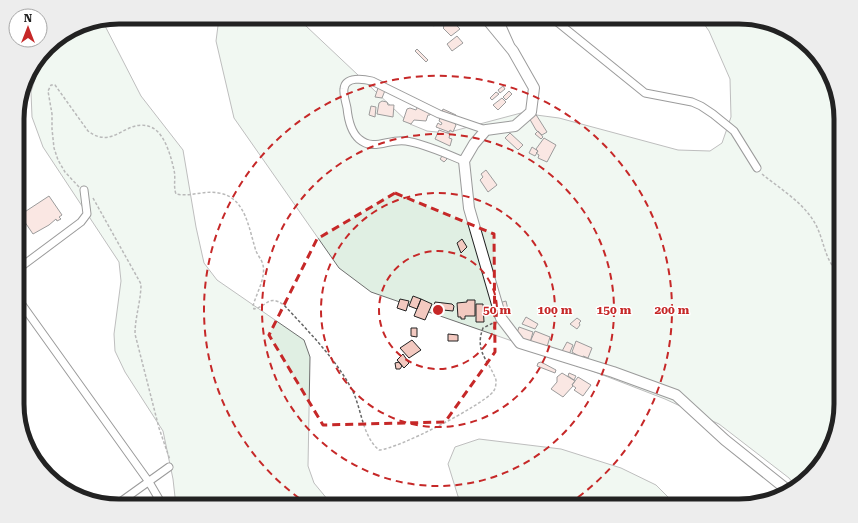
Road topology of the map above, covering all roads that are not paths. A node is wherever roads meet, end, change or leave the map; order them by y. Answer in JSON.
{"nodes":[{"id":1,"x":491,"y":24,"type":"edge"},
{"id":2,"x":501,"y":24,"type":"edge"},
{"id":3,"x":560,"y":24,"type":"edge"},
{"id":4,"x":513,"y":51,"type":"junction"},
{"id":5,"x":486,"y":130,"type":"junction"},
{"id":6,"x":464,"y":161,"type":"junction"},
{"id":7,"x":757,"y":168,"type":"road end"},
{"id":8,"x":84,"y":190,"type":"road end"},
{"id":9,"x":24,"y":265,"type":"edge"},
{"id":10,"x":24,"y":307,"type":"edge"},
{"id":11,"x":169,"y":467,"type":"road end"},
{"id":12,"x":150,"y":482,"type":"junction"},
{"id":13,"x":784,"y":487,"type":"edge"},
{"id":14,"x":125,"y":499,"type":"edge"},
{"id":15,"x":160,"y":499,"type":"edge"}],
"edges":[{"from":1,"to":4,"type":"street"},
{"from":2,"to":4,"type":"street"},
{"from":3,"to":7,"type":"street"},
{"from":4,"to":5,"type":"street"},
{"from":5,"to":6,"type":"street"},
{"from":5,"to":6,"type":"street"},
{"from":6,"to":13,"type":"street"},
{"from":8,"to":9,"type":"street"},
{"from":10,"to":12,"type":"street"},
{"from":11,"to":12,"type":"street"},
{"from":12,"to":14,"type":"street"},
{"from":12,"to":15,"type":"street"}]}
